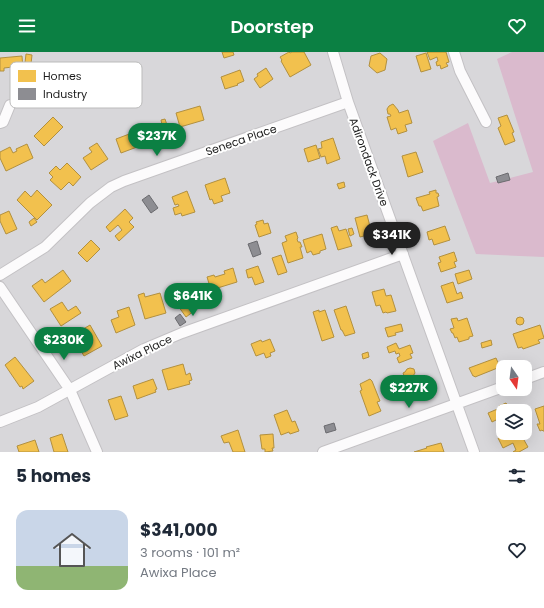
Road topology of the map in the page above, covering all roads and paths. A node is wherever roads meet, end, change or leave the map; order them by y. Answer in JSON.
{"nodes":[{"id":1,"x":333,"y":52,"type":"edge"},
{"id":2,"x":454,"y":52,"type":"edge"},
{"id":3,"x":348,"y":102,"type":"junction"},
{"id":4,"x":10,"y":105,"type":"dead end"},
{"id":5,"x":486,"y":122,"type":"dead end"},
{"id":6,"x":0,"y":123,"type":"edge"},
{"id":7,"x":403,"y":254,"type":"junction"},
{"id":8,"x":0,"y":275,"type":"edge"},
{"id":9,"x":0,"y":287,"type":"edge"},
{"id":10,"x":544,"y":372,"type":"edge"},
{"id":11,"x":532,"y":376,"type":"edge"},
{"id":12,"x":70,"y":390,"type":"junction"},
{"id":13,"x":496,"y":390,"type":"edge"},
{"id":14,"x":457,"y":404,"type":"junction"},
{"id":15,"x":0,"y":422,"type":"edge"},
{"id":16,"x":96,"y":452,"type":"edge"},
{"id":17,"x":323,"y":452,"type":"edge"},
{"id":18,"x":474,"y":452,"type":"edge"}],
"edges":[{"from":1,"to":3,"type":"street","name":"Adirondack Drive"},
{"from":2,"to":5,"type":"street"},
{"from":3,"to":7,"type":"street","name":"Adirondack Drive"},
{"from":3,"to":8,"type":"street","name":"Seneca Place"},
{"from":4,"to":6,"type":"street"},
{"from":7,"to":12,"type":"street","name":"Awixa Place"},
{"from":7,"to":14,"type":"street","name":"Adirondack Drive"},
{"from":9,"to":12,"type":"street"},
{"from":10,"to":11,"type":"street"},
{"from":12,"to":15,"type":"street","name":"Awixa Place"},
{"from":12,"to":16,"type":"street"},
{"from":13,"to":14,"type":"street"},
{"from":14,"to":17,"type":"street"},
{"from":14,"to":18,"type":"street","name":"Adirondack Drive"}]}
